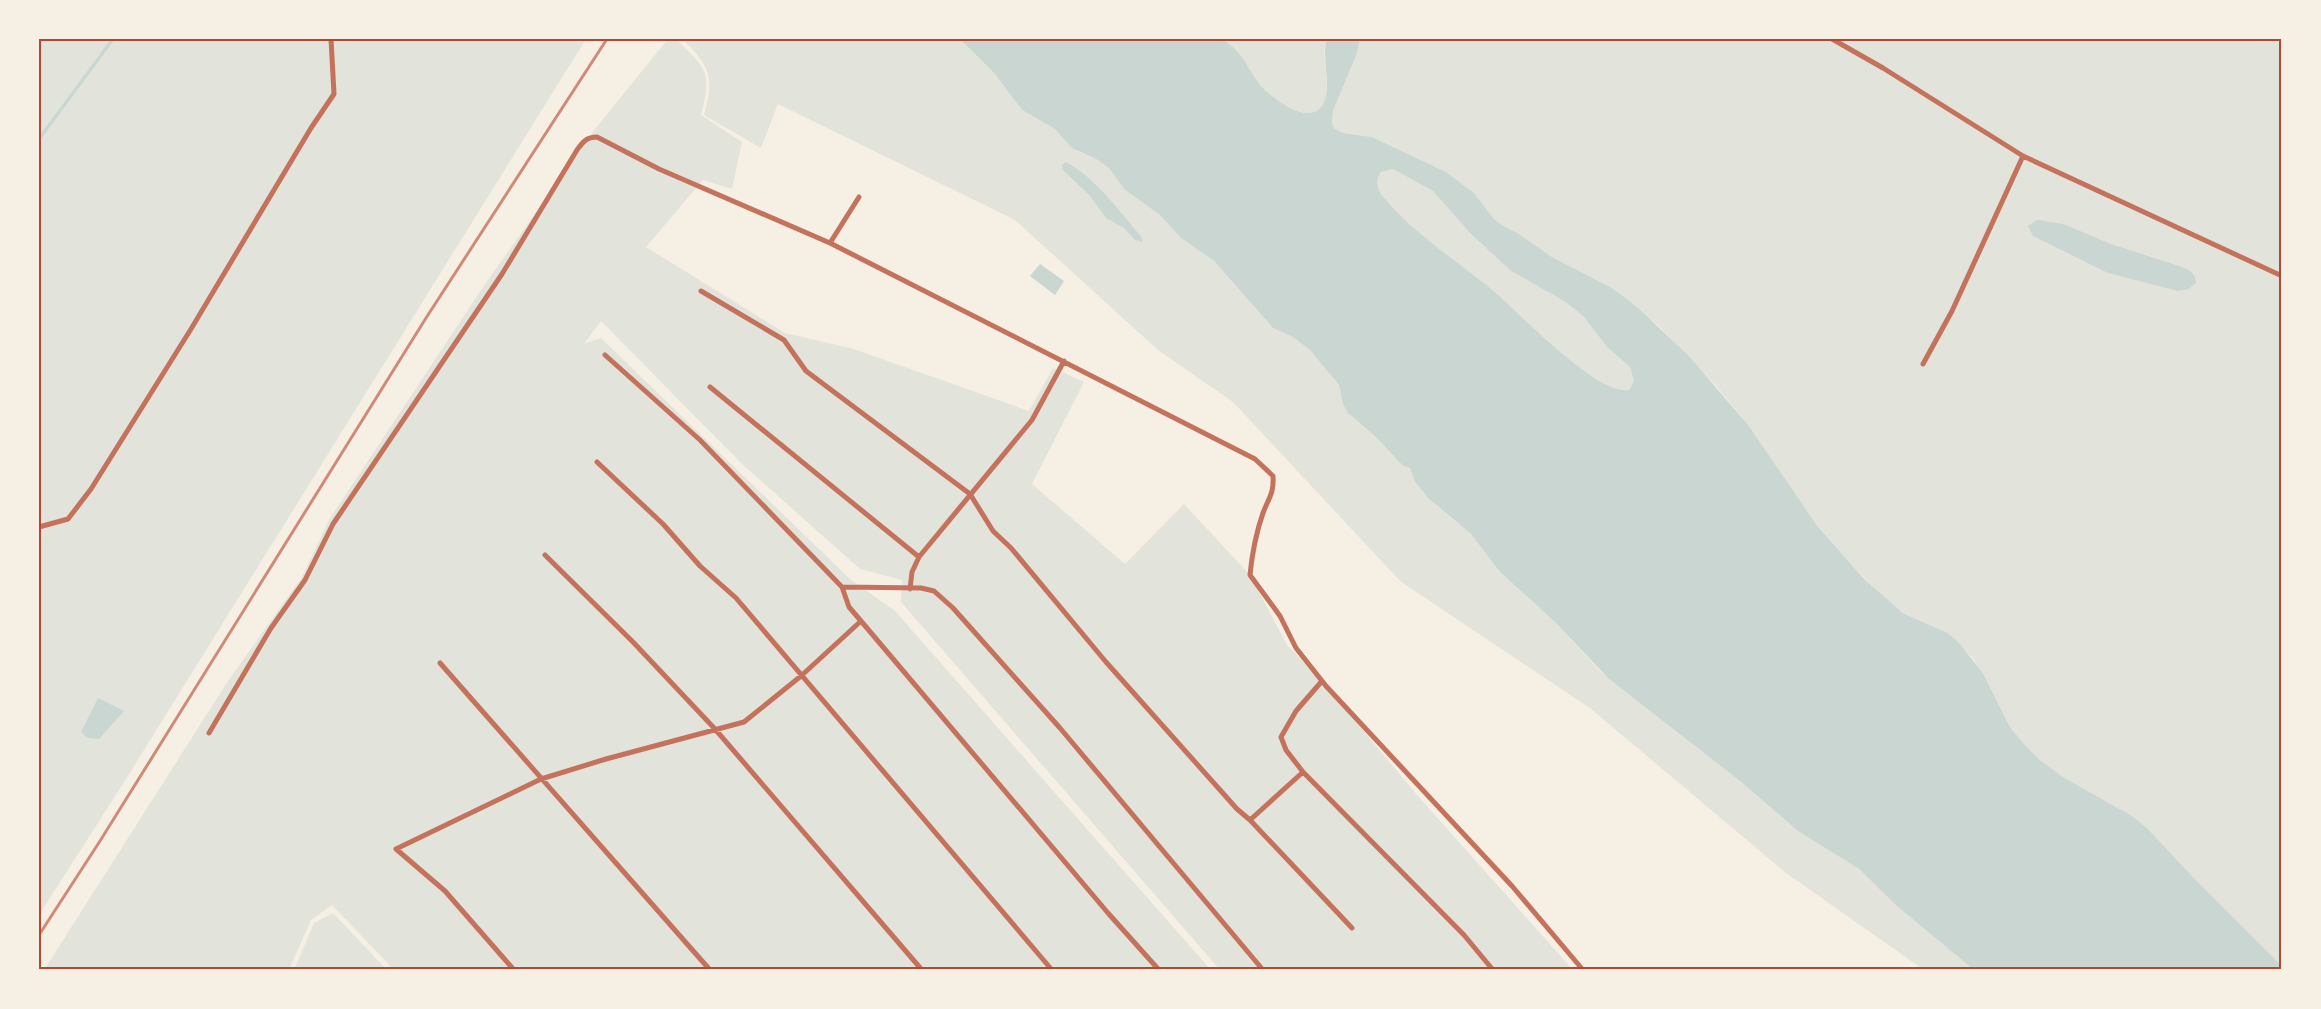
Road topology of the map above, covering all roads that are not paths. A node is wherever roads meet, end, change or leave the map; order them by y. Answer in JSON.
{"nodes":[{"id":1,"x":331,"y":39,"type":"edge"},
{"id":2,"x":1832,"y":39,"type":"edge"},
{"id":3,"x":2023,"y":156,"type":"junction"},
{"id":4,"x":859,"y":197,"type":"dead end"},
{"id":5,"x":830,"y":243,"type":"junction"},
{"id":6,"x":2282,"y":276,"type":"edge"},
{"id":7,"x":701,"y":291,"type":"dead end"},
{"id":8,"x":605,"y":355,"type":"dead end"},
{"id":9,"x":1064,"y":361,"type":"junction"},
{"id":10,"x":1923,"y":364,"type":"dead end"},
{"id":11,"x":710,"y":387,"type":"dead end"},
{"id":12,"x":597,"y":462,"type":"dead end"},
{"id":13,"x":970,"y":494,"type":"junction"},
{"id":14,"x":39,"y":527,"type":"edge"},
{"id":15,"x":545,"y":555,"type":"dead end"},
{"id":16,"x":919,"y":557,"type":"junction"},
{"id":17,"x":842,"y":587,"type":"junction"},
{"id":18,"x":910,"y":589,"type":"junction"},
{"id":19,"x":861,"y":621,"type":"junction"},
{"id":20,"x":440,"y":663,"type":"dead end"},
{"id":21,"x":801,"y":676,"type":"junction"},
{"id":22,"x":1322,"y":681,"type":"junction"},
{"id":23,"x":715,"y":729,"type":"junction"},
{"id":24,"x":209,"y":733,"type":"dead end"},
{"id":25,"x":1303,"y":772,"type":"junction"},
{"id":26,"x":541,"y":779,"type":"junction"},
{"id":27,"x":1251,"y":820,"type":"junction"},
{"id":28,"x":1352,"y":928,"type":"dead end"},
{"id":29,"x":514,"y":970,"type":"edge"},
{"id":30,"x":710,"y":970,"type":"edge"},
{"id":31,"x":922,"y":970,"type":"edge"},
{"id":32,"x":1052,"y":970,"type":"edge"},
{"id":33,"x":1159,"y":970,"type":"edge"},
{"id":34,"x":1263,"y":970,"type":"edge"},
{"id":35,"x":1493,"y":970,"type":"edge"},
{"id":36,"x":1583,"y":970,"type":"edge"}],
"edges":[{"from":1,"to":14,"type":"street"},
{"from":2,"to":3,"type":"street"},
{"from":3,"to":6,"type":"street"},
{"from":3,"to":10,"type":"street"},
{"from":4,"to":5,"type":"street"},
{"from":5,"to":9,"type":"street"},
{"from":5,"to":24,"type":"street"},
{"from":7,"to":13,"type":"street"},
{"from":8,"to":17,"type":"street"},
{"from":9,"to":13,"type":"street"},
{"from":9,"to":22,"type":"street"},
{"from":11,"to":16,"type":"street"},
{"from":12,"to":21,"type":"street"},
{"from":13,"to":16,"type":"street"},
{"from":13,"to":27,"type":"street"},
{"from":15,"to":23,"type":"street"},
{"from":16,"to":18,"type":"street"},
{"from":17,"to":18,"type":"street"},
{"from":17,"to":19,"type":"street"},
{"from":18,"to":34,"type":"street"},
{"from":19,"to":21,"type":"street"},
{"from":19,"to":33,"type":"street"},
{"from":20,"to":26,"type":"street"},
{"from":21,"to":23,"type":"street"},
{"from":21,"to":32,"type":"street"},
{"from":22,"to":25,"type":"street"},
{"from":22,"to":36,"type":"street"},
{"from":23,"to":26,"type":"street"},
{"from":23,"to":31,"type":"street"},
{"from":25,"to":27,"type":"street"},
{"from":25,"to":35,"type":"street"},
{"from":26,"to":29,"type":"street"},
{"from":26,"to":30,"type":"street"},
{"from":27,"to":28,"type":"street"}]}
